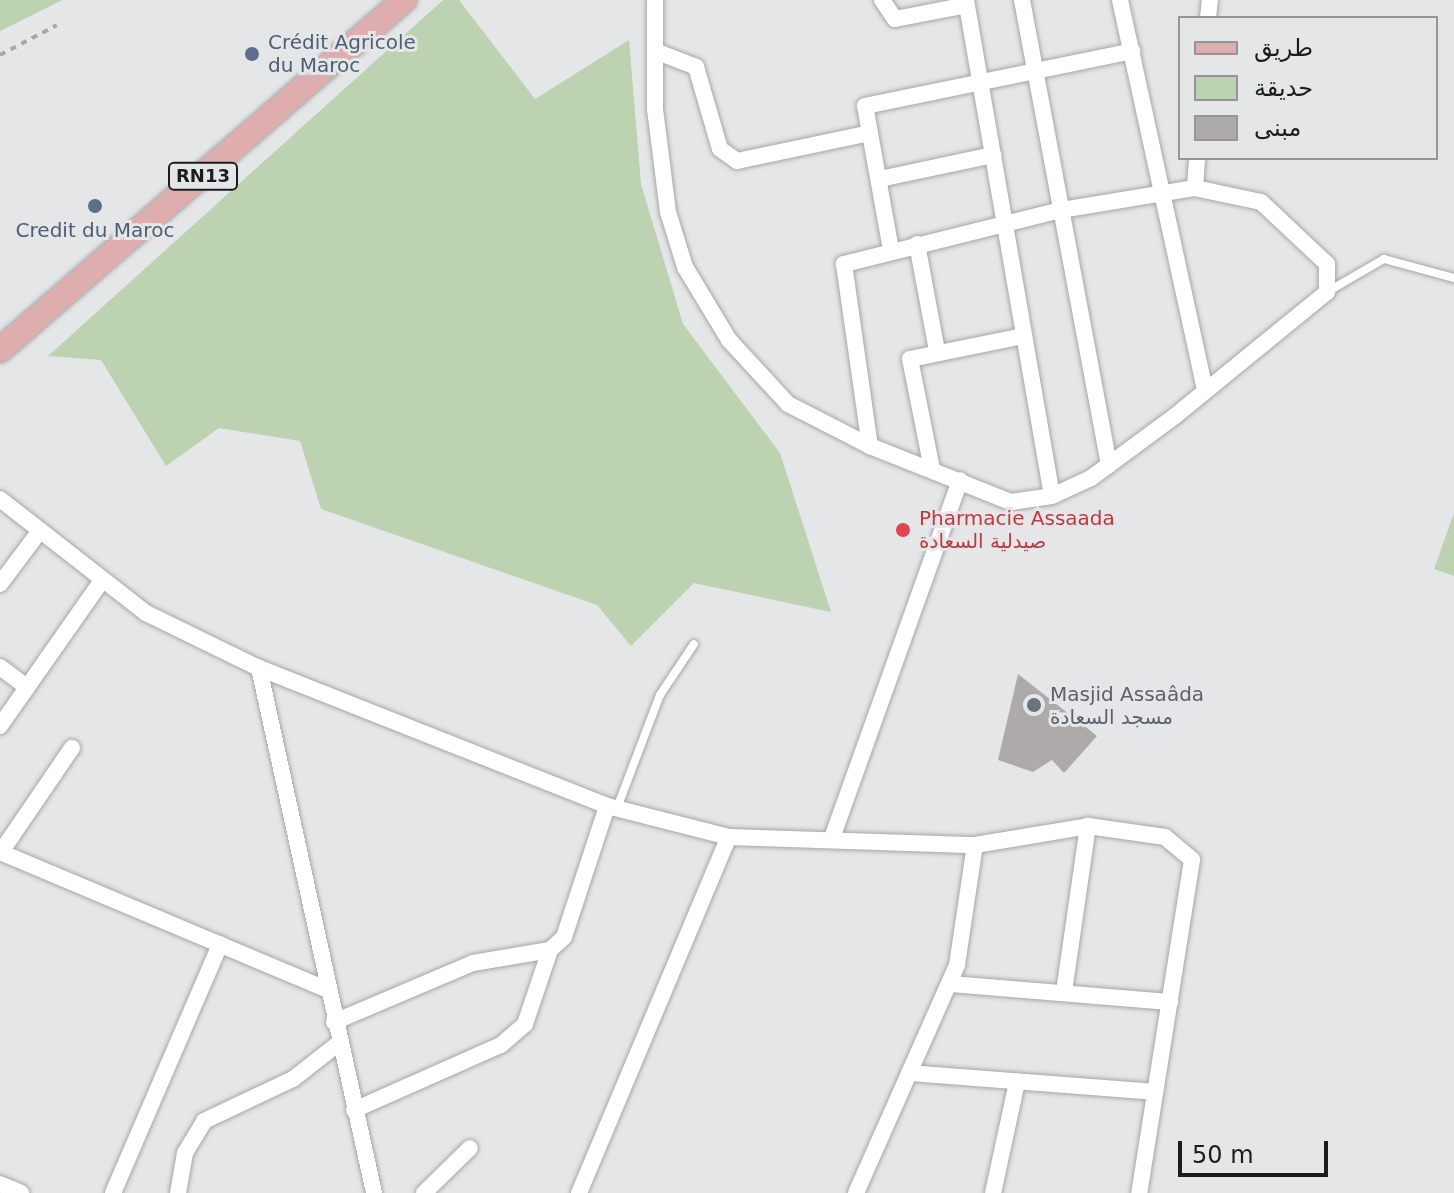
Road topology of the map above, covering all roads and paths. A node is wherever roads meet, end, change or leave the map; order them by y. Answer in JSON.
{"nodes":[{"id":1,"x":404,"y":0,"type":"edge"},
{"id":2,"x":655,"y":0,"type":"edge"},
{"id":3,"x":882,"y":0,"type":"edge"},
{"id":4,"x":1022,"y":0,"type":"edge"},
{"id":5,"x":1120,"y":0,"type":"edge"},
{"id":6,"x":966,"y":2,"type":"edge"},
{"id":7,"x":57,"y":25,"type":"dead end"},
{"id":8,"x":1132,"y":51,"type":"junction"},
{"id":9,"x":660,"y":53,"type":"junction"},
{"id":10,"x":0,"y":55,"type":"edge"},
{"id":11,"x":1035,"y":70,"type":"junction"},
{"id":12,"x":981,"y":81,"type":"junction"},
{"id":13,"x":870,"y":133,"type":"junction"},
{"id":14,"x":993,"y":155,"type":"junction"},
{"id":15,"x":1197,"y":160,"type":"edge"},
{"id":16,"x":880,"y":179,"type":"junction"},
{"id":17,"x":1195,"y":188,"type":"junction"},
{"id":18,"x":1165,"y":193,"type":"junction"},
{"id":19,"x":1061,"y":210,"type":"junction"},
{"id":20,"x":1005,"y":225,"type":"junction"},
{"id":21,"x":917,"y":244,"type":"junction"},
{"id":22,"x":891,"y":250,"type":"junction"},
{"id":23,"x":1454,"y":278,"type":"edge"},
{"id":24,"x":1327,"y":292,"type":"junction"},
{"id":25,"x":1023,"y":336,"type":"junction"},
{"id":26,"x":0,"y":350,"type":"edge"},
{"id":27,"x":937,"y":351,"type":"junction"},
{"id":28,"x":1205,"y":391,"type":"junction"},
{"id":29,"x":870,"y":446,"type":"junction"},
{"id":30,"x":1109,"y":465,"type":"junction"},
{"id":31,"x":932,"y":469,"type":"junction"},
{"id":32,"x":960,"y":480,"type":"junction"},
{"id":33,"x":1052,"y":496,"type":"junction"},
{"id":34,"x":0,"y":499,"type":"edge"},
{"id":35,"x":39,"y":532,"type":"junction"},
{"id":36,"x":101,"y":582,"type":"junction"},
{"id":37,"x":0,"y":584,"type":"edge"},
{"id":38,"x":694,"y":644,"type":"dead end"},
{"id":39,"x":0,"y":667,"type":"edge"},
{"id":40,"x":259,"y":668,"type":"junction"},
{"id":41,"x":27,"y":687,"type":"junction"},
{"id":42,"x":0,"y":726,"type":"edge"},
{"id":43,"x":72,"y":748,"type":"dead end"},
{"id":44,"x":612,"y":807,"type":"junction"},
{"id":45,"x":1088,"y":826,"type":"junction"},
{"id":46,"x":729,"y":837,"type":"junction"},
{"id":47,"x":832,"y":838,"type":"junction"},
{"id":48,"x":975,"y":845,"type":"junction"},
{"id":49,"x":1,"y":852,"type":"edge"},
{"id":50,"x":220,"y":944,"type":"junction"},
{"id":51,"x":550,"y":950,"type":"junction"},
{"id":52,"x":950,"y":984,"type":"junction"},
{"id":53,"x":326,"y":989,"type":"junction"},
{"id":54,"x":1064,"y":992,"type":"junction"},
{"id":55,"x":1170,"y":1002,"type":"junction"},
{"id":56,"x":334,"y":1022,"type":"junction"},
{"id":57,"x":339,"y":1043,"type":"junction"},
{"id":58,"x":909,"y":1073,"type":"junction"},
{"id":59,"x":1017,"y":1082,"type":"junction"},
{"id":60,"x":1155,"y":1092,"type":"junction"},
{"id":61,"x":354,"y":1110,"type":"junction"},
{"id":62,"x":470,"y":1148,"type":"dead end"},
{"id":63,"x":0,"y":1184,"type":"edge"},
{"id":64,"x":21,"y":1193,"type":"edge"},
{"id":65,"x":113,"y":1193,"type":"edge"},
{"id":66,"x":178,"y":1193,"type":"edge"},
{"id":67,"x":374,"y":1193,"type":"edge"},
{"id":68,"x":424,"y":1193,"type":"edge"},
{"id":69,"x":579,"y":1193,"type":"edge"},
{"id":70,"x":856,"y":1193,"type":"edge"},
{"id":71,"x":993,"y":1193,"type":"edge"},
{"id":72,"x":1139,"y":1193,"type":"edge"}],
"edges":[{"from":1,"to":26,"type":"main road","number":"RN13"},
{"from":2,"to":9,"type":"street"},
{"from":3,"to":6,"type":"street"},
{"from":4,"to":11,"type":"street"},
{"from":5,"to":8,"type":"street"},
{"from":6,"to":12,"type":"street"},
{"from":7,"to":10,"type":"path"},
{"from":8,"to":11,"type":"street"},
{"from":8,"to":18,"type":"street"},
{"from":9,"to":13,"type":"street"},
{"from":9,"to":29,"type":"street"},
{"from":11,"to":12,"type":"street"},
{"from":11,"to":19,"type":"street"},
{"from":12,"to":13,"type":"street"},
{"from":12,"to":14,"type":"street"},
{"from":13,"to":16,"type":"street"},
{"from":14,"to":16,"type":"street"},
{"from":14,"to":20,"type":"street"},
{"from":15,"to":17,"type":"street"},
{"from":16,"to":22,"type":"street"},
{"from":17,"to":18,"type":"street"},
{"from":17,"to":24,"type":"street"},
{"from":18,"to":19,"type":"street"},
{"from":18,"to":28,"type":"street"},
{"from":19,"to":20,"type":"street"},
{"from":19,"to":30,"type":"street"},
{"from":20,"to":21,"type":"street"},
{"from":20,"to":25,"type":"street"},
{"from":21,"to":22,"type":"street"},
{"from":21,"to":27,"type":"street"},
{"from":22,"to":29,"type":"street"},
{"from":23,"to":24,"type":"lane"},
{"from":24,"to":28,"type":"street"},
{"from":25,"to":27,"type":"street"},
{"from":25,"to":33,"type":"street"},
{"from":27,"to":31,"type":"street"},
{"from":28,"to":30,"type":"street"},
{"from":29,"to":31,"type":"street"},
{"from":30,"to":33,"type":"street"},
{"from":31,"to":32,"type":"street"},
{"from":32,"to":33,"type":"street"},
{"from":32,"to":47,"type":"street"},
{"from":34,"to":35,"type":"street"},
{"from":35,"to":36,"type":"street"},
{"from":35,"to":37,"type":"street"},
{"from":36,"to":40,"type":"street"},
{"from":36,"to":41,"type":"street"},
{"from":38,"to":44,"type":"lane"},
{"from":39,"to":41,"type":"street"},
{"from":40,"to":44,"type":"street"},
{"from":40,"to":53,"type":"street"},
{"from":41,"to":42,"type":"street"},
{"from":43,"to":49,"type":"street"},
{"from":44,"to":46,"type":"street"},
{"from":44,"to":51,"type":"street"},
{"from":45,"to":48,"type":"street"},
{"from":45,"to":54,"type":"street"},
{"from":45,"to":55,"type":"street"},
{"from":46,"to":47,"type":"street"},
{"from":46,"to":69,"type":"street"},
{"from":47,"to":48,"type":"street"},
{"from":48,"to":52,"type":"street"},
{"from":49,"to":50,"type":"street"},
{"from":50,"to":53,"type":"street"},
{"from":50,"to":65,"type":"street"},
{"from":51,"to":56,"type":"street"},
{"from":51,"to":61,"type":"street"},
{"from":52,"to":54,"type":"street"},
{"from":52,"to":58,"type":"street"},
{"from":53,"to":56,"type":"street"},
{"from":54,"to":55,"type":"street"},
{"from":55,"to":60,"type":"street"},
{"from":56,"to":57,"type":"street"},
{"from":57,"to":61,"type":"street"},
{"from":57,"to":66,"type":"street"},
{"from":58,"to":59,"type":"street"},
{"from":58,"to":70,"type":"street"},
{"from":59,"to":60,"type":"street"},
{"from":59,"to":71,"type":"street"},
{"from":60,"to":72,"type":"street"},
{"from":61,"to":67,"type":"street"},
{"from":62,"to":68,"type":"street"},
{"from":63,"to":64,"type":"street"}]}
